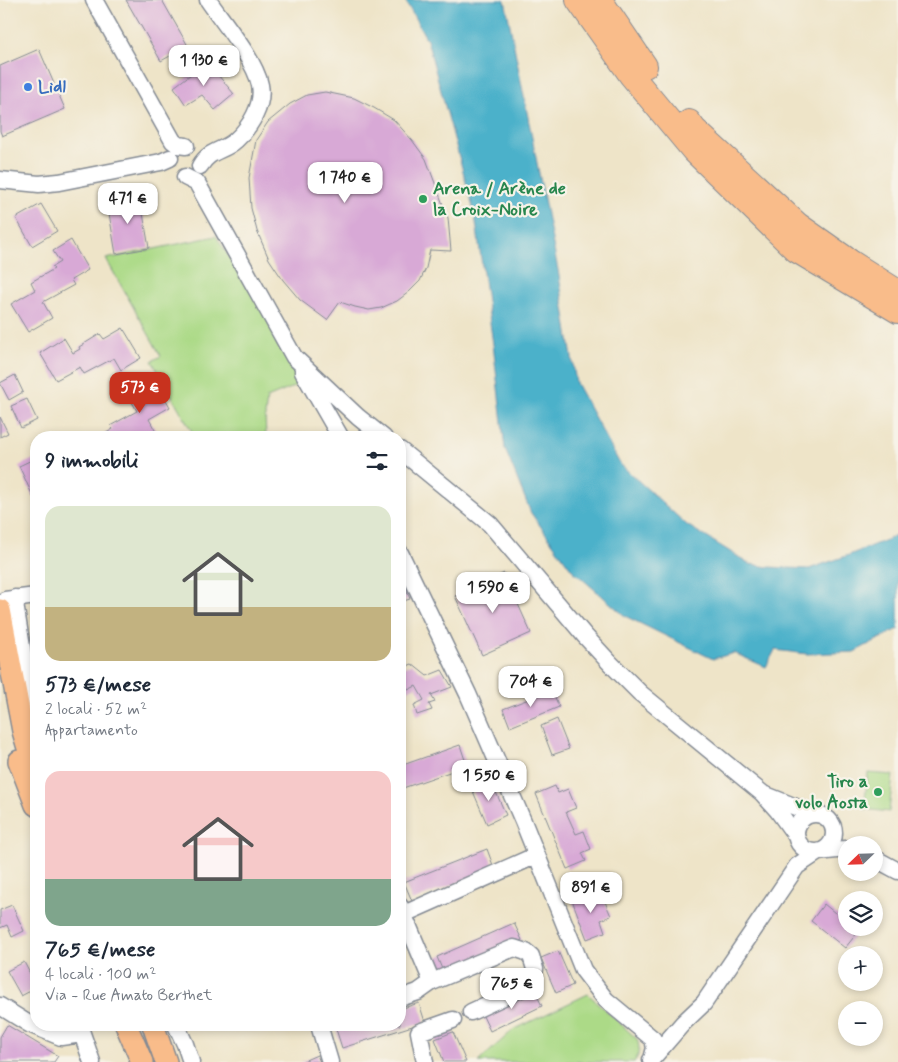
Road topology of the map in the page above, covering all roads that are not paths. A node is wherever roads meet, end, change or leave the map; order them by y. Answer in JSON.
{"nodes":[{"id":1,"x":94,"y":0,"type":"edge"},
{"id":2,"x":208,"y":0,"type":"edge"},
{"id":3,"x":578,"y":0,"type":"edge"},
{"id":4,"x":600,"y":0,"type":"edge"},
{"id":5,"x":185,"y":161,"type":"junction"},
{"id":6,"x":0,"y":180,"type":"edge"},
{"id":7,"x":898,"y":292,"type":"edge"},
{"id":8,"x":898,"y":311,"type":"edge"},
{"id":9,"x":294,"y":357,"type":"junction"},
{"id":10,"x":337,"y":431,"type":"edge"},
{"id":11,"x":375,"y":431,"type":"edge"},
{"id":12,"x":406,"y":455,"type":"edge"},
{"id":13,"x":406,"y":565,"type":"edge"},
{"id":14,"x":30,"y":597,"type":"edge"},
{"id":15,"x":5,"y":603,"type":"edge"},
{"id":16,"x":0,"y":675,"type":"edge"},
{"id":17,"x":30,"y":701,"type":"edge"},
{"id":18,"x":30,"y":755,"type":"edge"},
{"id":19,"x":30,"y":790,"type":"edge"},
{"id":20,"x":762,"y":794,"type":"junction"},
{"id":21,"x":812,"y":814,"type":"junction"},
{"id":22,"x":834,"y":832,"type":"junction"},
{"id":23,"x":840,"y":836,"type":"edge"},
{"id":24,"x":797,"y":839,"type":"junction"},
{"id":25,"x":838,"y":850,"type":"edge"},
{"id":26,"x":818,"y":852,"type":"junction"},
{"id":27,"x":537,"y":855,"type":"junction"},
{"id":28,"x":883,"y":863,"type":"edge"},
{"id":29,"x":898,"y":871,"type":"edge"},
{"id":30,"x":788,"y":876,"type":"junction"},
{"id":31,"x":406,"y":908,"type":"edge"},
{"id":32,"x":406,"y":920,"type":"edge"},
{"id":33,"x":432,"y":982,"type":"junction"},
{"id":34,"x":406,"y":996,"type":"edge"},
{"id":35,"x":0,"y":1006,"type":"edge"},
{"id":36,"x":471,"y":1012,"type":"dead end"},
{"id":37,"x":452,"y":1020,"type":"dead end"},
{"id":38,"x":30,"y":1021,"type":"edge"},
{"id":39,"x":683,"y":1023,"type":"junction"},
{"id":40,"x":642,"y":1029,"type":"junction"},
{"id":41,"x":52,"y":1031,"type":"edge"},
{"id":42,"x":76,"y":1031,"type":"edge"},
{"id":43,"x":82,"y":1031,"type":"edge"},
{"id":44,"x":129,"y":1031,"type":"edge"},
{"id":45,"x":140,"y":1031,"type":"edge"},
{"id":46,"x":155,"y":1031,"type":"edge"},
{"id":47,"x":179,"y":1031,"type":"edge"},
{"id":48,"x":321,"y":1031,"type":"edge"},
{"id":49,"x":647,"y":1061,"type":"edge"},
{"id":50,"x":92,"y":1062,"type":"edge"},
{"id":51,"x":142,"y":1062,"type":"edge"},
{"id":52,"x":152,"y":1062,"type":"edge"},
{"id":53,"x":166,"y":1062,"type":"edge"},
{"id":54,"x":191,"y":1062,"type":"edge"},
{"id":55,"x":330,"y":1062,"type":"edge"},
{"id":56,"x":425,"y":1062,"type":"edge"}],
"edges":[{"from":1,"to":5,"type":"street"},
{"from":2,"to":5,"type":"street"},
{"from":3,"to":8,"type":"highway"},
{"from":4,"to":7,"type":"highway"},
{"from":5,"to":6,"type":"street"},
{"from":5,"to":9,"type":"street"},
{"from":9,"to":10,"type":"street"},
{"from":9,"to":11,"type":"street"},
{"from":12,"to":20,"type":"street"},
{"from":13,"to":27,"type":"street"},
{"from":14,"to":15,"type":"street"},
{"from":15,"to":17,"type":"street"},
{"from":15,"to":18,"type":"main road"},
{"from":16,"to":19,"type":"main road"},
{"from":20,"to":21,"type":"street"},
{"from":20,"to":24,"type":"street"},
{"from":21,"to":22,"type":"street"},
{"from":21,"to":24,"type":"street"},
{"from":22,"to":23,"type":"street"},
{"from":22,"to":26,"type":"street"},
{"from":24,"to":26,"type":"street"},
{"from":24,"to":30,"type":"street"},
{"from":25,"to":26,"type":"street"},
{"from":26,"to":30,"type":"street"},
{"from":27,"to":31,"type":"street"},
{"from":27,"to":40,"type":"street"},
{"from":28,"to":29,"type":"street"},
{"from":30,"to":39,"type":"street"},
{"from":32,"to":33,"type":"street"},
{"from":33,"to":34,"type":"street"},
{"from":33,"to":36,"type":"street"},
{"from":35,"to":38,"type":"street"},
{"from":37,"to":56,"type":"street"},
{"from":39,"to":40,"type":"street"},
{"from":39,"to":49,"type":"street"},
{"from":40,"to":49,"type":"street"},
{"from":41,"to":42,"type":"street"},
{"from":43,"to":50,"type":"street"},
{"from":44,"to":51,"type":"main road"},
{"from":45,"to":52,"type":"main road"},
{"from":46,"to":53,"type":"main road"},
{"from":47,"to":54,"type":"street"},
{"from":48,"to":55,"type":"street"}]}
